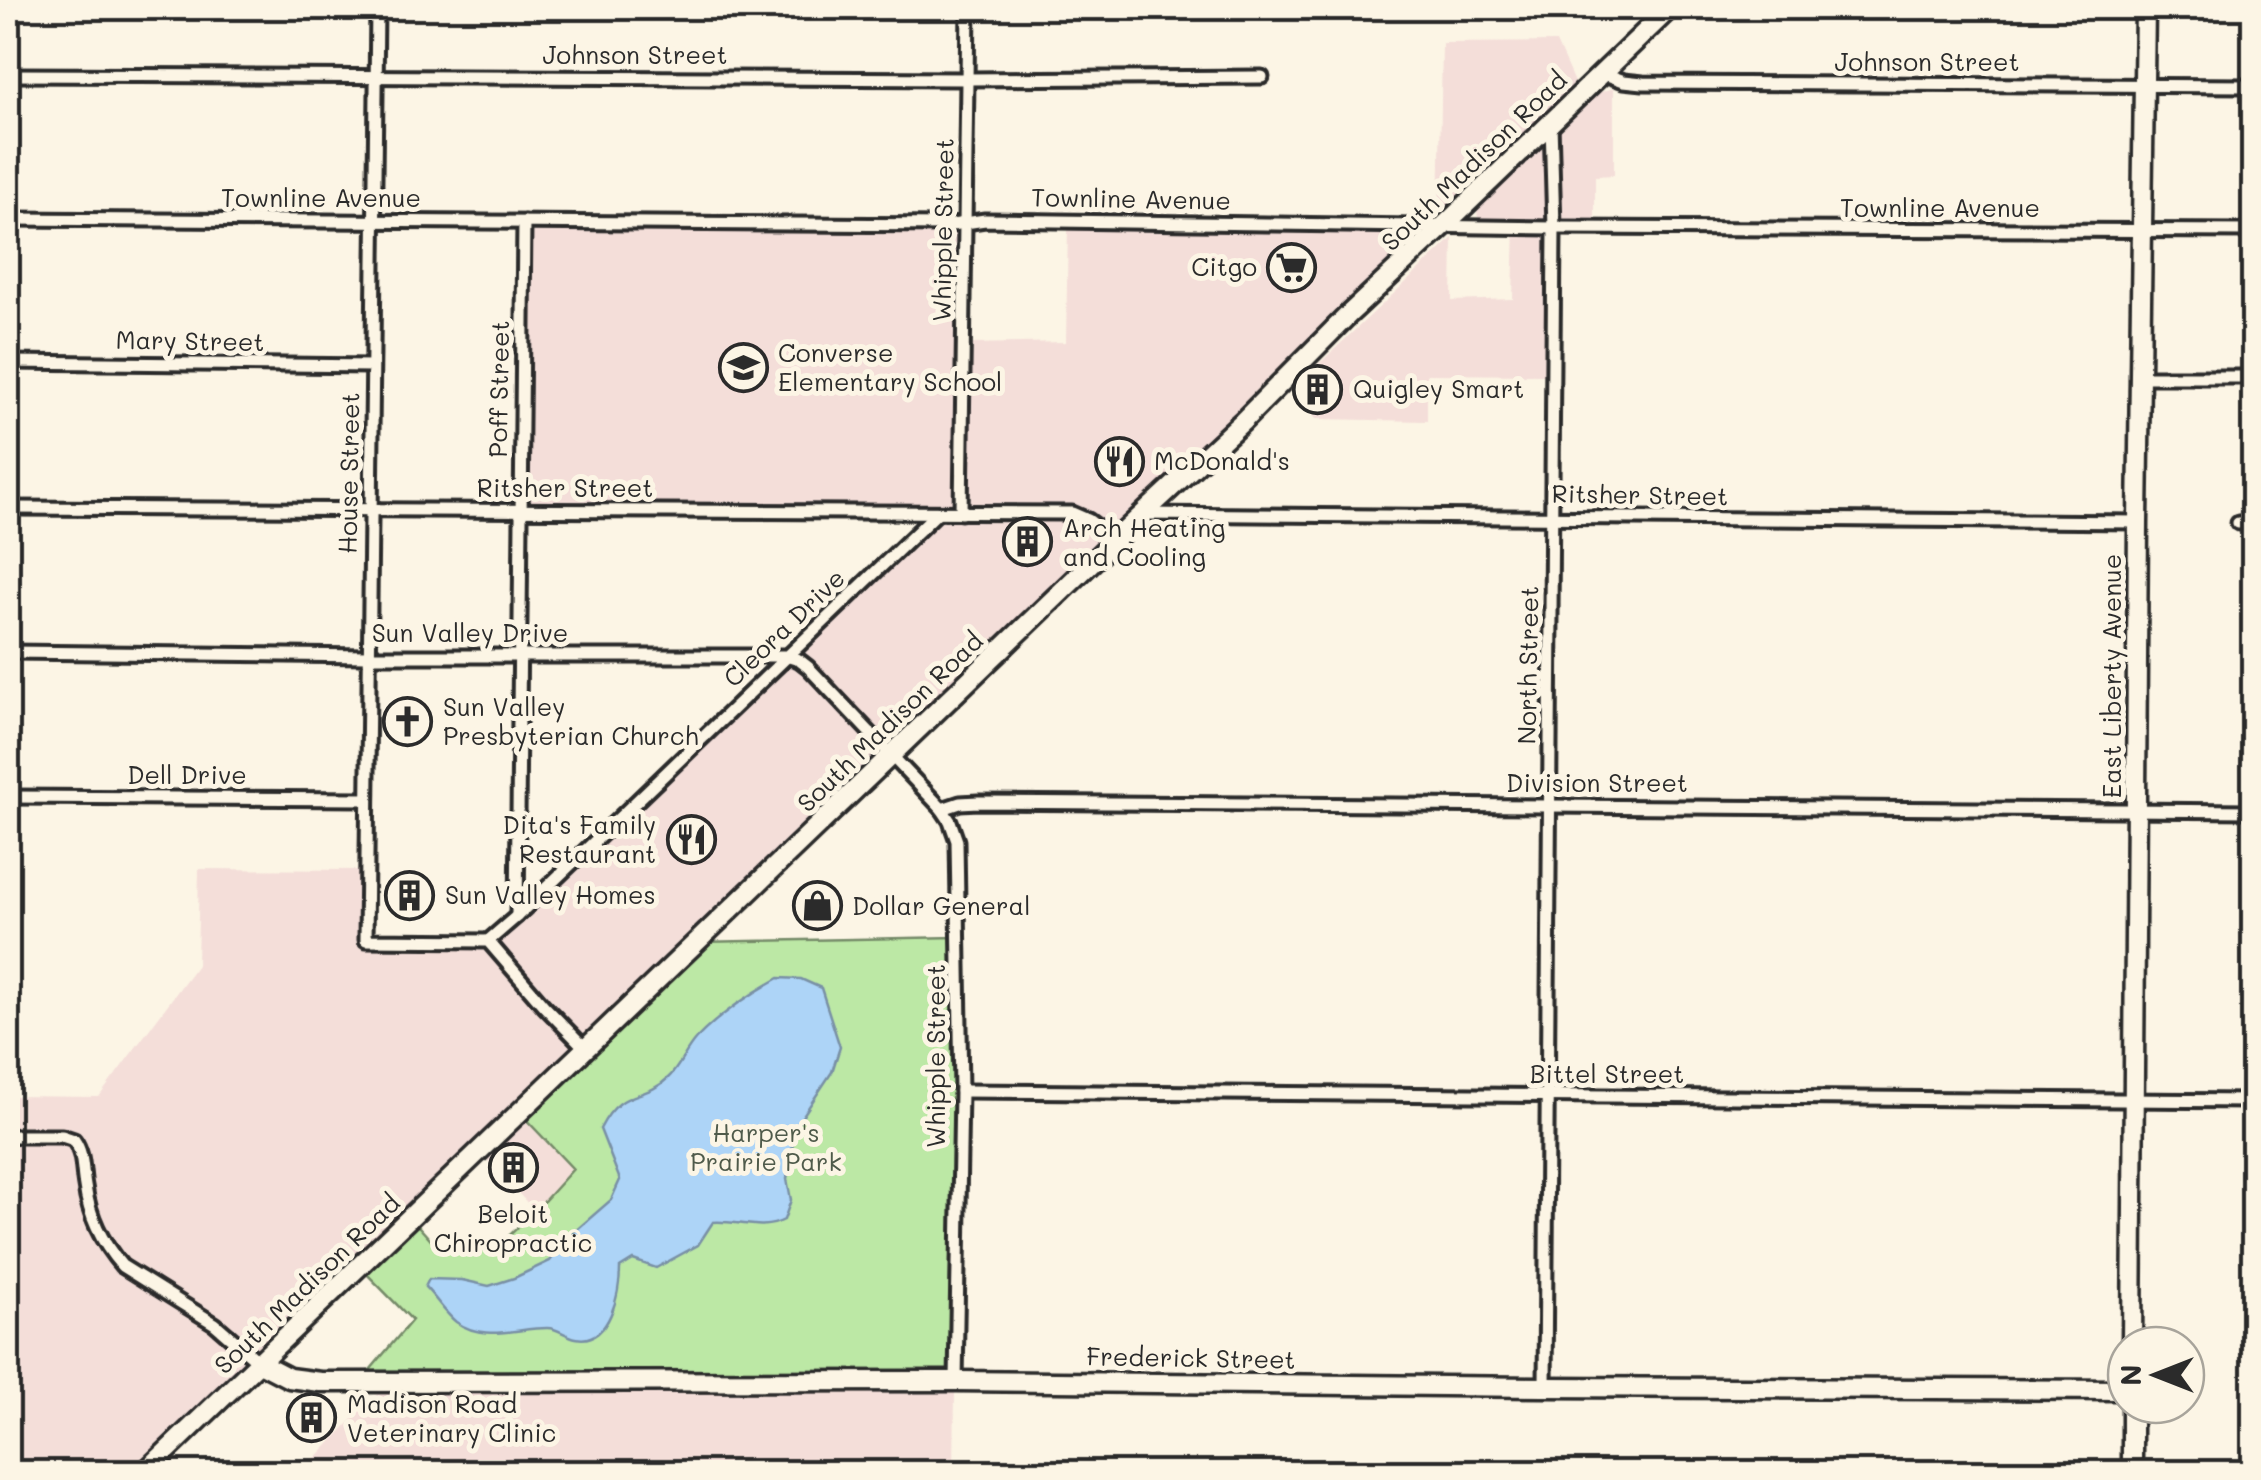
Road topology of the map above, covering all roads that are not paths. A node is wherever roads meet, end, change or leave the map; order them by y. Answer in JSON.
{"nodes":[{"id":1,"x":377,"y":8,"type":"edge"},
{"id":2,"x":968,"y":8,"type":"edge"},
{"id":3,"x":1670,"y":8,"type":"edge"},
{"id":4,"x":2146,"y":8,"type":"edge"},
{"id":5,"x":1602,"y":73,"type":"junction"},
{"id":6,"x":8,"y":75,"type":"edge"},
{"id":7,"x":376,"y":76,"type":"junction"},
{"id":8,"x":1262,"y":77,"type":"dead end"},
{"id":9,"x":967,"y":79,"type":"junction"},
{"id":10,"x":2145,"y":86,"type":"junction"},
{"id":11,"x":2254,"y":86,"type":"edge"},
{"id":12,"x":1551,"y":123,"type":"junction"},
{"id":13,"x":8,"y":219,"type":"edge"},
{"id":14,"x":375,"y":222,"type":"junction"},
{"id":15,"x":524,"y":222,"type":"junction"},
{"id":16,"x":966,"y":223,"type":"junction"},
{"id":17,"x":1443,"y":226,"type":"junction"},
{"id":18,"x":1554,"y":228,"type":"junction"},
{"id":19,"x":2254,"y":231,"type":"edge"},
{"id":20,"x":2142,"y":232,"type":"junction"},
{"id":21,"x":8,"y":362,"type":"edge"},
{"id":22,"x":372,"y":366,"type":"junction"},
{"id":23,"x":2140,"y":377,"type":"junction"},
{"id":24,"x":2254,"y":377,"type":"edge"},
{"id":25,"x":8,"y":508,"type":"edge"},
{"id":26,"x":371,"y":510,"type":"junction"},
{"id":27,"x":520,"y":510,"type":"junction"},
{"id":28,"x":937,"y":513,"type":"junction"},
{"id":29,"x":961,"y":513,"type":"junction"},
{"id":30,"x":1142,"y":514,"type":"junction"},
{"id":31,"x":1552,"y":516,"type":"junction"},
{"id":32,"x":2138,"y":522,"type":"junction"},
{"id":33,"x":2238,"y":522,"type":"dead end"},
{"id":34,"x":2254,"y":522,"type":"edge"},
{"id":35,"x":1115,"y":540,"type":"junction"},
{"id":36,"x":8,"y":652,"type":"edge"},
{"id":37,"x":519,"y":655,"type":"junction"},
{"id":38,"x":369,"y":656,"type":"junction"},
{"id":39,"x":786,"y":656,"type":"junction"},
{"id":40,"x":890,"y":756,"type":"junction"},
{"id":41,"x":8,"y":797,"type":"edge"},
{"id":42,"x":366,"y":799,"type":"junction"},
{"id":43,"x":1549,"y":806,"type":"junction"},
{"id":44,"x":942,"y":809,"type":"junction"},
{"id":45,"x":2136,"y":809,"type":"junction"},
{"id":46,"x":2254,"y":811,"type":"edge"},
{"id":47,"x":517,"y":916,"type":"junction"},
{"id":48,"x":488,"y":941,"type":"junction"},
{"id":49,"x":586,"y":1049,"type":"junction"},
{"id":50,"x":960,"y":1091,"type":"junction"},
{"id":51,"x":1548,"y":1096,"type":"junction"},
{"id":52,"x":2134,"y":1101,"type":"junction"},
{"id":53,"x":2254,"y":1101,"type":"edge"},
{"id":54,"x":8,"y":1136,"type":"edge"},
{"id":55,"x":2132,"y":1325,"type":"edge"},
{"id":56,"x":260,"y":1363,"type":"junction"},
{"id":57,"x":956,"y":1381,"type":"junction"},
{"id":58,"x":1545,"y":1387,"type":"junction"},
{"id":59,"x":2106,"y":1390,"type":"edge"},
{"id":60,"x":2132,"y":1425,"type":"edge"},
{"id":61,"x":145,"y":1472,"type":"edge"},
{"id":62,"x":2132,"y":1472,"type":"edge"}],
"edges":[{"from":1,"to":7,"type":"street","name":"House Street"},
{"from":2,"to":9,"type":"street","name":"Whipple Street"},
{"from":3,"to":5,"type":"main road","name":"South Madison Road"},
{"from":4,"to":10,"type":"main road","name":"East Liberty Avenue"},
{"from":5,"to":10,"type":"street","name":"Johnson Street"},
{"from":5,"to":12,"type":"main road","name":"South Madison Road"},
{"from":6,"to":7,"type":"street","name":"Johnson Street"},
{"from":7,"to":9,"type":"street","name":"Johnson Street"},
{"from":7,"to":14,"type":"street","name":"House Street"},
{"from":8,"to":9,"type":"street","name":"Johnson Street"},
{"from":9,"to":16,"type":"street","name":"Whipple Street"},
{"from":10,"to":11,"type":"street","name":"Johnson Street"},
{"from":10,"to":20,"type":"main road","name":"East Liberty Avenue"},
{"from":12,"to":17,"type":"main road","name":"South Madison Road"},
{"from":12,"to":18,"type":"street","name":"North Street"},
{"from":13,"to":14,"type":"street","name":"Townline Avenue"},
{"from":14,"to":15,"type":"street","name":"Townline Avenue"},
{"from":14,"to":22,"type":"street","name":"House Street"},
{"from":15,"to":16,"type":"street","name":"Townline Avenue"},
{"from":15,"to":27,"type":"street","name":"Poff Street"},
{"from":16,"to":17,"type":"street","name":"Townline Avenue"},
{"from":16,"to":29,"type":"street","name":"Whipple Street"},
{"from":17,"to":18,"type":"street","name":"Townline Avenue"},
{"from":17,"to":30,"type":"main road","name":"South Madison Road"},
{"from":18,"to":20,"type":"street","name":"Townline Avenue"},
{"from":18,"to":31,"type":"street","name":"North Street"},
{"from":19,"to":20,"type":"street","name":"Townline Avenue"},
{"from":20,"to":23,"type":"main road","name":"East Liberty Avenue"},
{"from":21,"to":22,"type":"street","name":"Mary Street"},
{"from":22,"to":26,"type":"street","name":"House Street"},
{"from":23,"to":24,"type":"street"},
{"from":23,"to":32,"type":"main road","name":"East Liberty Avenue"},
{"from":25,"to":26,"type":"street","name":"Ritsher Street"},
{"from":26,"to":27,"type":"street","name":"Ritsher Street"},
{"from":26,"to":38,"type":"street","name":"House Street"},
{"from":27,"to":28,"type":"street","name":"Ritsher Street"},
{"from":27,"to":37,"type":"street","name":"Poff Street"},
{"from":28,"to":29,"type":"street","name":"Ritsher Street"},
{"from":28,"to":39,"type":"street","name":"Cleora Drive"},
{"from":29,"to":35,"type":"street","name":"Ritsher Street"},
{"from":30,"to":31,"type":"street","name":"Ritsher Street"},
{"from":30,"to":35,"type":"main road","name":"South Madison Road"},
{"from":31,"to":32,"type":"street","name":"Ritsher Street"},
{"from":31,"to":43,"type":"street","name":"North Street"},
{"from":32,"to":45,"type":"main road","name":"East Liberty Avenue"},
{"from":33,"to":34,"type":"street"},
{"from":35,"to":40,"type":"main road","name":"South Madison Road"},
{"from":36,"to":38,"type":"street","name":"Sun Valley Drive"},
{"from":37,"to":38,"type":"street","name":"Sun Valley Drive"},
{"from":37,"to":39,"type":"street","name":"Sun Valley Drive"},
{"from":37,"to":47,"type":"street","name":"Poff Street"},
{"from":38,"to":42,"type":"street","name":"House Street"},
{"from":39,"to":40,"type":"street"},
{"from":39,"to":47,"type":"street","name":"Cleora Drive"},
{"from":40,"to":44,"type":"street","name":"Whipple Street"},
{"from":40,"to":49,"type":"main road","name":"South Madison Road"},
{"from":41,"to":42,"type":"street","name":"Dell Drive"},
{"from":42,"to":48,"type":"street","name":"House Street"},
{"from":43,"to":44,"type":"street","name":"Division Street"},
{"from":43,"to":45,"type":"street","name":"Division Street"},
{"from":43,"to":51,"type":"street","name":"North Street"},
{"from":44,"to":50,"type":"street","name":"Whipple Street"},
{"from":45,"to":46,"type":"street","name":"Division Street"},
{"from":45,"to":52,"type":"main road","name":"East Liberty Avenue"},
{"from":47,"to":48,"type":"street","name":"Cleora Drive"},
{"from":48,"to":49,"type":"street"},
{"from":49,"to":56,"type":"main road","name":"South Madison Road"},
{"from":50,"to":51,"type":"street","name":"Bittel Street"},
{"from":50,"to":57,"type":"street","name":"Whipple Street"},
{"from":51,"to":52,"type":"street","name":"Bittel Street"},
{"from":51,"to":58,"type":"street","name":"North Street"},
{"from":52,"to":53,"type":"street","name":"Bittel Street"},
{"from":52,"to":55,"type":"main road","name":"East Liberty Avenue"},
{"from":54,"to":56,"type":"street"},
{"from":56,"to":57,"type":"main road","name":"Frederick Street"},
{"from":56,"to":61,"type":"main road","name":"South Madison Road"},
{"from":57,"to":58,"type":"main road","name":"Frederick Street"},
{"from":58,"to":59,"type":"main road","name":"Frederick Street"},
{"from":60,"to":62,"type":"main road"}]}
